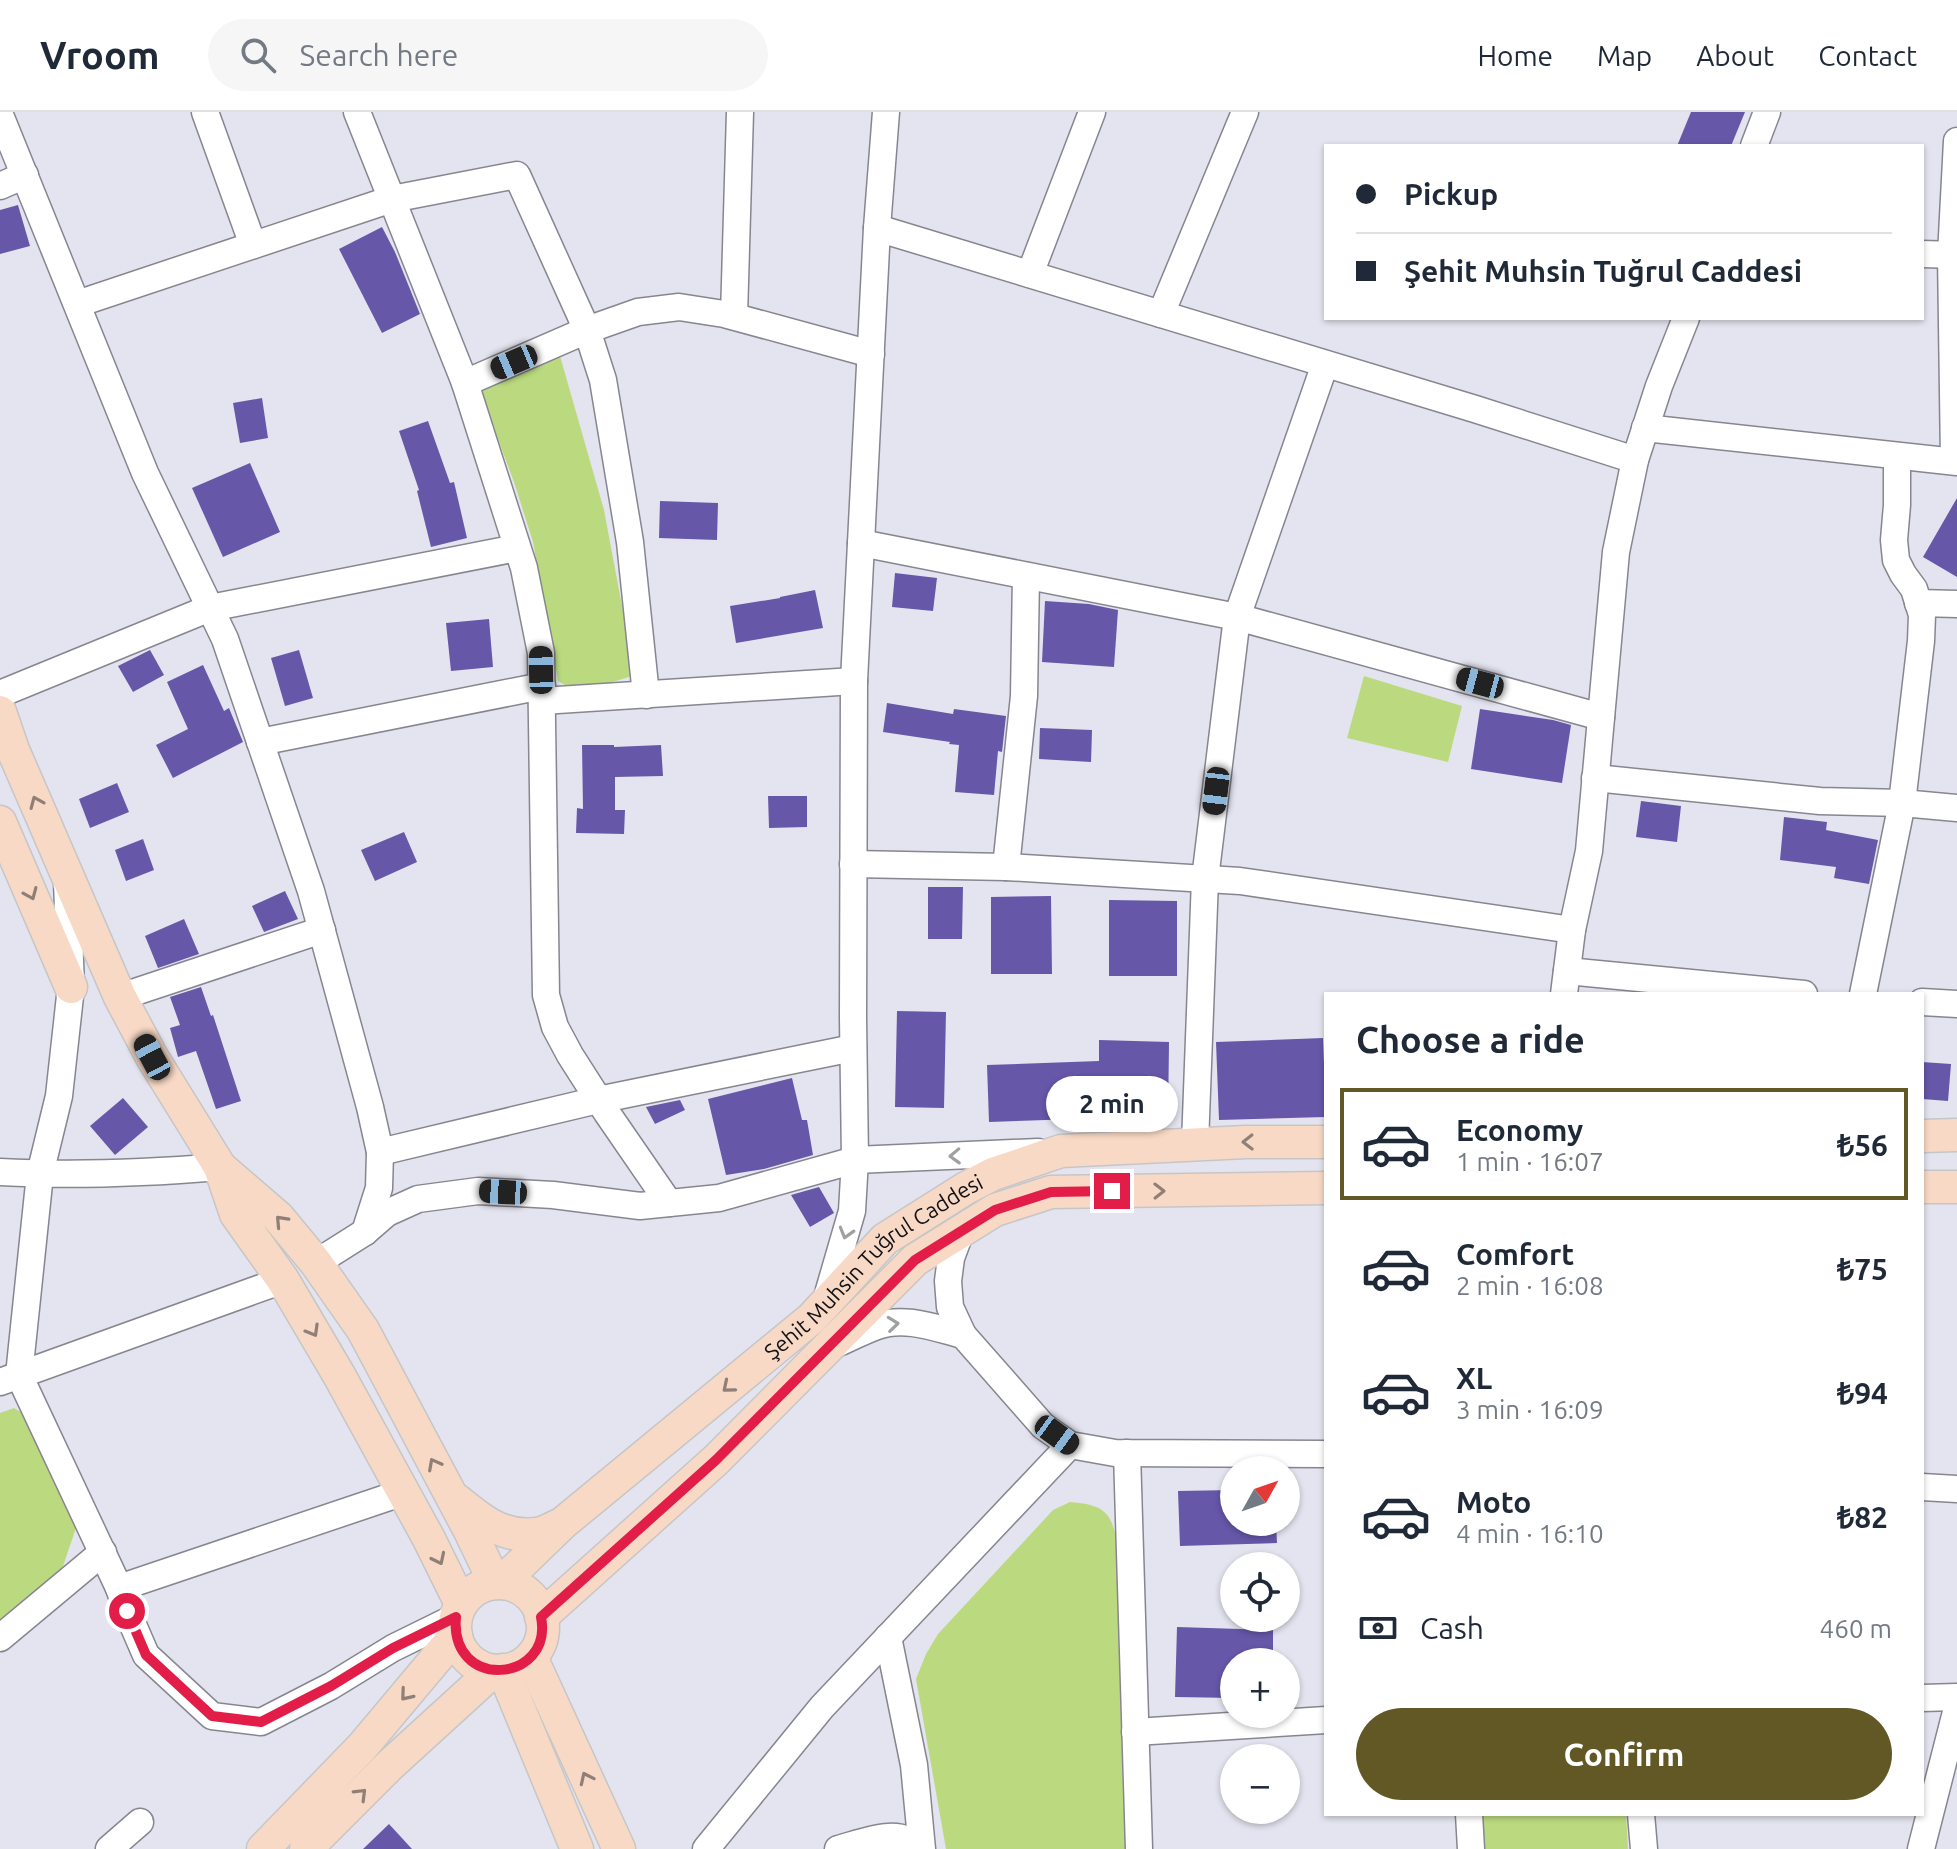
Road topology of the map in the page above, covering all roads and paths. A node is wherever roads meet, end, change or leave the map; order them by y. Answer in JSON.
{"nodes":[{"id":1,"x":205,"y":112,"type":"edge"},
{"id":2,"x":357,"y":112,"type":"edge"},
{"id":3,"x":740,"y":112,"type":"edge"},
{"id":4,"x":886,"y":112,"type":"edge"},
{"id":5,"x":1092,"y":112,"type":"edge"},
{"id":6,"x":1245,"y":112,"type":"edge"},
{"id":7,"x":1767,"y":112,"type":"edge"},
{"id":8,"x":0,"y":115,"type":"edge"},
{"id":9,"x":1957,"y":141,"type":"edge"},
{"id":10,"x":1755,"y":144,"type":"edge"},
{"id":11,"x":25,"y":175,"type":"junction"},
{"id":12,"x":0,"y":186,"type":"edge"},
{"id":13,"x":392,"y":199,"type":"junction"},
{"id":14,"x":877,"y":228,"type":"junction"},
{"id":15,"x":253,"y":245,"type":"junction"},
{"id":16,"x":1924,"y":254,"type":"edge"},
{"id":17,"x":1954,"y":255,"type":"edge"},
{"id":18,"x":1030,"y":274,"type":"junction"},
{"id":19,"x":77,"y":304,"type":"junction"},
{"id":20,"x":1161,"y":314,"type":"junction"},
{"id":21,"x":734,"y":316,"type":"junction"},
{"id":22,"x":1685,"y":320,"type":"edge"},
{"id":23,"x":587,"y":330,"type":"junction"},
{"id":24,"x":871,"y":354,"type":"junction"},
{"id":25,"x":1325,"y":364,"type":"junction"},
{"id":26,"x":465,"y":383,"type":"junction"},
{"id":27,"x":1645,"y":428,"type":"junction"},
{"id":28,"x":1897,"y":456,"type":"junction"},
{"id":29,"x":1635,"y":460,"type":"junction"},
{"id":30,"x":1956,"y":462,"type":"edge"},
{"id":31,"x":861,"y":543,"type":"junction"},
{"id":32,"x":517,"y":548,"type":"junction"},
{"id":33,"x":1026,"y":576,"type":"junction"},
{"id":34,"x":1918,"y":603,"type":"junction"},
{"id":35,"x":1957,"y":604,"type":"edge"},
{"id":36,"x":210,"y":608,"type":"junction"},
{"id":37,"x":1237,"y":617,"type":"junction"},
{"id":38,"x":854,"y":681,"type":"junction"},
{"id":39,"x":0,"y":694,"type":"edge"},
{"id":40,"x":542,"y":694,"type":"junction"},
{"id":41,"x":646,"y":695,"type":"junction"},
{"id":42,"x":0,"y":712,"type":"edge"},
{"id":43,"x":1601,"y":717,"type":"junction"},
{"id":44,"x":260,"y":742,"type":"junction"},
{"id":45,"x":1595,"y":778,"type":"junction"},
{"id":46,"x":1902,"y":803,"type":"junction"},
{"id":47,"x":1957,"y":808,"type":"edge"},
{"id":48,"x":1,"y":827,"type":"edge"},
{"id":49,"x":853,"y":864,"type":"junction"},
{"id":50,"x":1006,"y":867,"type":"junction"},
{"id":51,"x":66,"y":874,"type":"junction"},
{"id":52,"x":1205,"y":879,"type":"junction"},
{"id":53,"x":322,"y":930,"type":"junction"},
{"id":54,"x":1572,"y":930,"type":"junction"},
{"id":55,"x":1566,"y":983,"type":"edge"},
{"id":56,"x":71,"y":987,"type":"junction"},
{"id":57,"x":1761,"y":992,"type":"edge"},
{"id":58,"x":1863,"y":992,"type":"edge"},
{"id":59,"x":120,"y":997,"type":"junction"},
{"id":60,"x":1924,"y":1002,"type":"edge"},
{"id":61,"x":1957,"y":1004,"type":"edge"},
{"id":62,"x":853,"y":1048,"type":"junction"},
{"id":63,"x":598,"y":1100,"type":"junction"},
{"id":64,"x":1957,"y":1135,"type":"edge"},
{"id":65,"x":1924,"y":1136,"type":"edge"},
{"id":66,"x":1324,"y":1142,"type":"edge"},
{"id":67,"x":1195,"y":1144,"type":"junction"},
{"id":68,"x":1061,"y":1151,"type":"junction"},
{"id":69,"x":380,"y":1152,"type":"junction"},
{"id":70,"x":855,"y":1160,"type":"junction"},
{"id":71,"x":220,"y":1167,"type":"junction"},
{"id":72,"x":0,"y":1172,"type":"edge"},
{"id":73,"x":40,"y":1174,"type":"junction"},
{"id":74,"x":1924,"y":1187,"type":"edge"},
{"id":75,"x":1957,"y":1187,"type":"edge"},
{"id":76,"x":1324,"y":1188,"type":"edge"},
{"id":77,"x":669,"y":1203,"type":"junction"},
{"id":78,"x":961,"y":1231,"type":"junction"},
{"id":79,"x":365,"y":1232,"type":"junction"},
{"id":80,"x":316,"y":1263,"type":"junction"},
{"id":81,"x":283,"y":1280,"type":"junction"},
{"id":82,"x":825,"y":1305,"type":"junction"},
{"id":83,"x":963,"y":1335,"type":"junction"},
{"id":84,"x":827,"y":1349,"type":"junction"},
{"id":85,"x":9,"y":1378,"type":"edge"},
{"id":86,"x":1070,"y":1445,"type":"junction"},
{"id":87,"x":1127,"y":1453,"type":"junction"},
{"id":88,"x":1324,"y":1454,"type":"edge"},
{"id":89,"x":1924,"y":1487,"type":"edge"},
{"id":90,"x":1957,"y":1489,"type":"edge"},
{"id":91,"x":404,"y":1492,"type":"junction"},
{"id":92,"x":451,"y":1496,"type":"junction"},
{"id":93,"x":563,"y":1523,"type":"junction"},
{"id":94,"x":103,"y":1552,"type":"junction"},
{"id":95,"x":498,"y":1583,"type":"junction"},
{"id":96,"x":119,"y":1588,"type":"junction"},
{"id":97,"x":541,"y":1617,"type":"junction"},
{"id":98,"x":458,"y":1619,"type":"junction"},
{"id":99,"x":888,"y":1637,"type":"junction"},
{"id":100,"x":0,"y":1638,"type":"edge"},
{"id":101,"x":509,"y":1666,"type":"junction"},
{"id":102,"x":1957,"y":1697,"type":"edge"},
{"id":103,"x":1924,"y":1698,"type":"edge"},
{"id":104,"x":1957,"y":1708,"type":"edge"},
{"id":105,"x":1324,"y":1720,"type":"edge"},
{"id":106,"x":1135,"y":1732,"type":"junction"},
{"id":107,"x":1469,"y":1816,"type":"edge"},
{"id":108,"x":1641,"y":1816,"type":"edge"},
{"id":109,"x":140,"y":1822,"type":"dead end"},
{"id":110,"x":572,"y":1847,"type":"edge"},
{"id":111,"x":109,"y":1849,"type":"edge"},
{"id":112,"x":263,"y":1849,"type":"edge"},
{"id":113,"x":306,"y":1849,"type":"edge"},
{"id":114,"x":619,"y":1849,"type":"edge"},
{"id":115,"x":706,"y":1849,"type":"edge"},
{"id":116,"x":838,"y":1849,"type":"edge"},
{"id":117,"x":920,"y":1849,"type":"edge"},
{"id":118,"x":1139,"y":1849,"type":"edge"},
{"id":119,"x":1471,"y":1849,"type":"edge"},
{"id":120,"x":1644,"y":1849,"type":"edge"},
{"id":121,"x":1921,"y":1849,"type":"edge"}],
"edges":[{"from":1,"to":15,"type":"street"},
{"from":2,"to":13,"type":"street"},
{"from":3,"to":21,"type":"street"},
{"from":4,"to":14,"type":"street"},
{"from":5,"to":18,"type":"street"},
{"from":6,"to":20,"type":"street"},
{"from":7,"to":10,"type":"street"},
{"from":8,"to":11,"type":"street"},
{"from":9,"to":17,"type":"street"},
{"from":11,"to":12,"type":"street"},
{"from":11,"to":19,"type":"street"},
{"from":13,"to":15,"type":"street"},
{"from":13,"to":23,"type":"street"},
{"from":13,"to":26,"type":"street"},
{"from":14,"to":18,"type":"street"},
{"from":14,"to":24,"type":"street"},
{"from":15,"to":19,"type":"street"},
{"from":16,"to":17,"type":"street"},
{"from":17,"to":30,"type":"street"},
{"from":18,"to":20,"type":"street"},
{"from":19,"to":36,"type":"street"},
{"from":20,"to":25,"type":"street"},
{"from":21,"to":23,"type":"street"},
{"from":21,"to":24,"type":"street"},
{"from":22,"to":27,"type":"street"},
{"from":23,"to":26,"type":"street"},
{"from":23,"to":41,"type":"street"},
{"from":24,"to":31,"type":"street"},
{"from":25,"to":29,"type":"street"},
{"from":25,"to":37,"type":"street"},
{"from":26,"to":32,"type":"street"},
{"from":27,"to":28,"type":"street"},
{"from":27,"to":29,"type":"street"},
{"from":28,"to":30,"type":"street"},
{"from":28,"to":34,"type":"street"},
{"from":29,"to":43,"type":"street"},
{"from":31,"to":33,"type":"street"},
{"from":31,"to":38,"type":"street"},
{"from":32,"to":36,"type":"street"},
{"from":32,"to":40,"type":"street"},
{"from":33,"to":37,"type":"street"},
{"from":33,"to":50,"type":"street"},
{"from":34,"to":35,"type":"street"},
{"from":34,"to":46,"type":"street"},
{"from":36,"to":39,"type":"street"},
{"from":36,"to":44,"type":"street"},
{"from":37,"to":43,"type":"street"},
{"from":37,"to":52,"type":"street"},
{"from":38,"to":41,"type":"street"},
{"from":38,"to":49,"type":"street"},
{"from":40,"to":41,"type":"street"},
{"from":40,"to":44,"type":"street"},
{"from":40,"to":63,"type":"street"},
{"from":51,"to":42,"type":"main road","one_way":true},
{"from":43,"to":45,"type":"street"},
{"from":44,"to":53,"type":"street"},
{"from":45,"to":46,"type":"street"},
{"from":45,"to":54,"type":"street"},
{"from":46,"to":47,"type":"street"},
{"from":46,"to":58,"type":"street"},
{"from":48,"to":56,"type":"main road","one_way":true},
{"from":49,"to":50,"type":"street"},
{"from":49,"to":62,"type":"street"},
{"from":50,"to":52,"type":"street"},
{"from":51,"to":56,"type":"street"},
{"from":51,"to":59,"type":"main road"},
{"from":52,"to":54,"type":"street"},
{"from":52,"to":67,"type":"street"},
{"from":53,"to":59,"type":"street"},
{"from":53,"to":69,"type":"street"},
{"from":54,"to":55,"type":"street"},
{"from":55,"to":57,"type":"street"},
{"from":56,"to":73,"type":"street"},
{"from":59,"to":71,"type":"main road"},
{"from":60,"to":61,"type":"street"},
{"from":62,"to":63,"type":"street"},
{"from":62,"to":70,"type":"street"},
{"from":63,"to":69,"type":"street"},
{"from":63,"to":77,"type":"street"},
{"from":64,"to":65,"type":"main road"},
{"from":66,"to":67,"type":"main road","name":"Şehit Muhsin Tuğrul Caddesi","one_way":true},
{"from":67,"to":68,"type":"main road","name":"Şehit Muhsin Tuğrul Caddesi"},
{"from":68,"to":70,"type":"street","one_way":true},
{"from":68,"to":82,"type":"main road","name":"Şehit Muhsin Tuğrul Caddesi"},
{"from":69,"to":79,"type":"street"},
{"from":70,"to":77,"type":"street"},
{"from":70,"to":82,"type":"street","one_way":true},
{"from":71,"to":73,"type":"street"},
{"from":80,"to":71,"type":"main road","one_way":true},
{"from":71,"to":81,"type":"main road"},
{"from":72,"to":73,"type":"street"},
{"from":73,"to":85,"type":"street"},
{"from":74,"to":75,"type":"main road"},
{"from":78,"to":76,"type":"main road","name":"Şehit Muhsin Tuğrul Caddesi","one_way":true},
{"from":77,"to":79,"type":"street"},
{"from":78,"to":83,"type":"street"},
{"from":78,"to":84,"type":"main road","name":"Şehit Muhsin Tuğrul Caddesi"},
{"from":79,"to":80,"type":"street"},
{"from":92,"to":80,"type":"main road","one_way":true},
{"from":81,"to":85,"type":"street"},
{"from":81,"to":91,"type":"main road","one_way":true},
{"from":82,"to":93,"type":"main road","name":"Şehit Muhsin Tuğrul Caddesi","one_way":true},
{"from":84,"to":83,"type":"street","one_way":true},
{"from":83,"to":86,"type":"street"},
{"from":84,"to":97,"type":"main road","name":"Şehit Muhsin Tuğrul Caddesi"},
{"from":85,"to":94,"type":"street"},
{"from":86,"to":87,"type":"street"},
{"from":86,"to":99,"type":"street"},
{"from":87,"to":88,"type":"street"},
{"from":87,"to":106,"type":"street"},
{"from":89,"to":90,"type":"street"},
{"from":91,"to":96,"type":"street"},
{"from":91,"to":98,"type":"main road","one_way":true},
{"from":92,"to":93,"type":"main road"},
{"from":92,"to":95,"type":"main road"},
{"from":93,"to":95,"type":"main road","name":"Şehit Muhsin Tuğrul Caddesi"},
{"from":94,"to":96,"type":"street"},
{"from":94,"to":100,"type":"street"},
{"from":95,"to":97,"type":"main road"},
{"from":95,"to":98,"type":"main road"},
{"from":96,"to":98,"type":"street"},
{"from":97,"to":101,"type":"main road"},
{"from":98,"to":101,"type":"main road"},
{"from":98,"to":112,"type":"main road","one_way":true},
{"from":99,"to":115,"type":"street"},
{"from":99,"to":117,"type":"street"},
{"from":101,"to":110,"type":"main road"},
{"from":113,"to":101,"type":"main road","one_way":true},
{"from":114,"to":101,"type":"main road","one_way":true},
{"from":102,"to":103,"type":"street"},
{"from":104,"to":121,"type":"street"},
{"from":105,"to":106,"type":"street"},
{"from":106,"to":118,"type":"street"},
{"from":107,"to":119,"type":"street"},
{"from":108,"to":120,"type":"street"},
{"from":109,"to":111,"type":"street"},
{"from":116,"to":117,"type":"street"}]}
